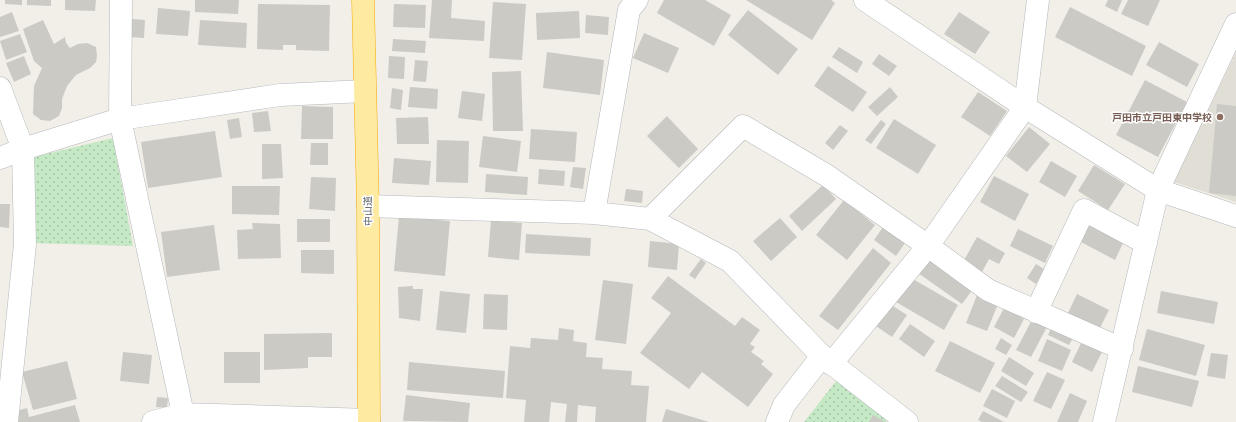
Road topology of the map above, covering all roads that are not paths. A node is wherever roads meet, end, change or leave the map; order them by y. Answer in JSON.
{"nodes":[{"id":1,"x":121,"y":0,"type":"edge"},
{"id":2,"x":363,"y":0,"type":"edge"},
{"id":3,"x":637,"y":0,"type":"edge"},
{"id":4,"x":865,"y":0,"type":"edge"},
{"id":5,"x":1038,"y":0,"type":"edge"},
{"id":6,"x":1236,"y":24,"type":"edge"},
{"id":7,"x":0,"y":88,"type":"edge"},
{"id":8,"x":365,"y":91,"type":"junction"},
{"id":9,"x":1025,"y":107,"type":"junction"},
{"id":10,"x":120,"y":120,"type":"junction"},
{"id":11,"x":23,"y":149,"type":"junction"},
{"id":12,"x":0,"y":158,"type":"edge"},
{"id":13,"x":1158,"y":190,"type":"junction"},
{"id":14,"x":368,"y":206,"type":"junction"},
{"id":15,"x":594,"y":213,"type":"junction"},
{"id":16,"x":1236,"y":216,"type":"edge"},
{"id":17,"x":650,"y":219,"type":"junction"},
{"id":18,"x":1146,"y":243,"type":"junction"},
{"id":19,"x":928,"y":246,"type":"junction"},
{"id":20,"x":1036,"y":312,"type":"junction"},
{"id":21,"x":1122,"y":349,"type":"junction"},
{"id":22,"x":827,"y":360,"type":"junction"},
{"id":23,"x":182,"y":418,"type":"edge"},
{"id":24,"x":369,"y":421,"type":"edge"},
{"id":25,"x":7,"y":422,"type":"edge"},
{"id":26,"x":153,"y":422,"type":"edge"},
{"id":27,"x":777,"y":422,"type":"edge"},
{"id":28,"x":907,"y":422,"type":"edge"},
{"id":29,"x":1104,"y":422,"type":"edge"}],
"edges":[{"from":1,"to":10,"type":"street"},
{"from":2,"to":8,"type":"highway","name":"中山道"},
{"from":3,"to":15,"type":"street"},
{"from":4,"to":9,"type":"street"},
{"from":5,"to":9,"type":"street"},
{"from":6,"to":13,"type":"street"},
{"from":7,"to":11,"type":"street"},
{"from":8,"to":10,"type":"street"},
{"from":8,"to":14,"type":"highway","name":"中山道"},
{"from":9,"to":13,"type":"street"},
{"from":9,"to":19,"type":"street"},
{"from":10,"to":11,"type":"street"},
{"from":10,"to":23,"type":"street"},
{"from":11,"to":12,"type":"street"},
{"from":11,"to":25,"type":"street"},
{"from":13,"to":16,"type":"street"},
{"from":13,"to":18,"type":"street"},
{"from":14,"to":15,"type":"street"},
{"from":14,"to":24,"type":"highway","name":"中山道"},
{"from":15,"to":17,"type":"street"},
{"from":17,"to":19,"type":"street"},
{"from":17,"to":22,"type":"street"},
{"from":18,"to":20,"type":"street"},
{"from":18,"to":21,"type":"street"},
{"from":19,"to":20,"type":"street"},
{"from":19,"to":22,"type":"street"},
{"from":20,"to":21,"type":"street"},
{"from":21,"to":29,"type":"street"},
{"from":22,"to":27,"type":"street"},
{"from":22,"to":28,"type":"street"},
{"from":23,"to":24,"type":"street"},
{"from":23,"to":26,"type":"street"}]}
